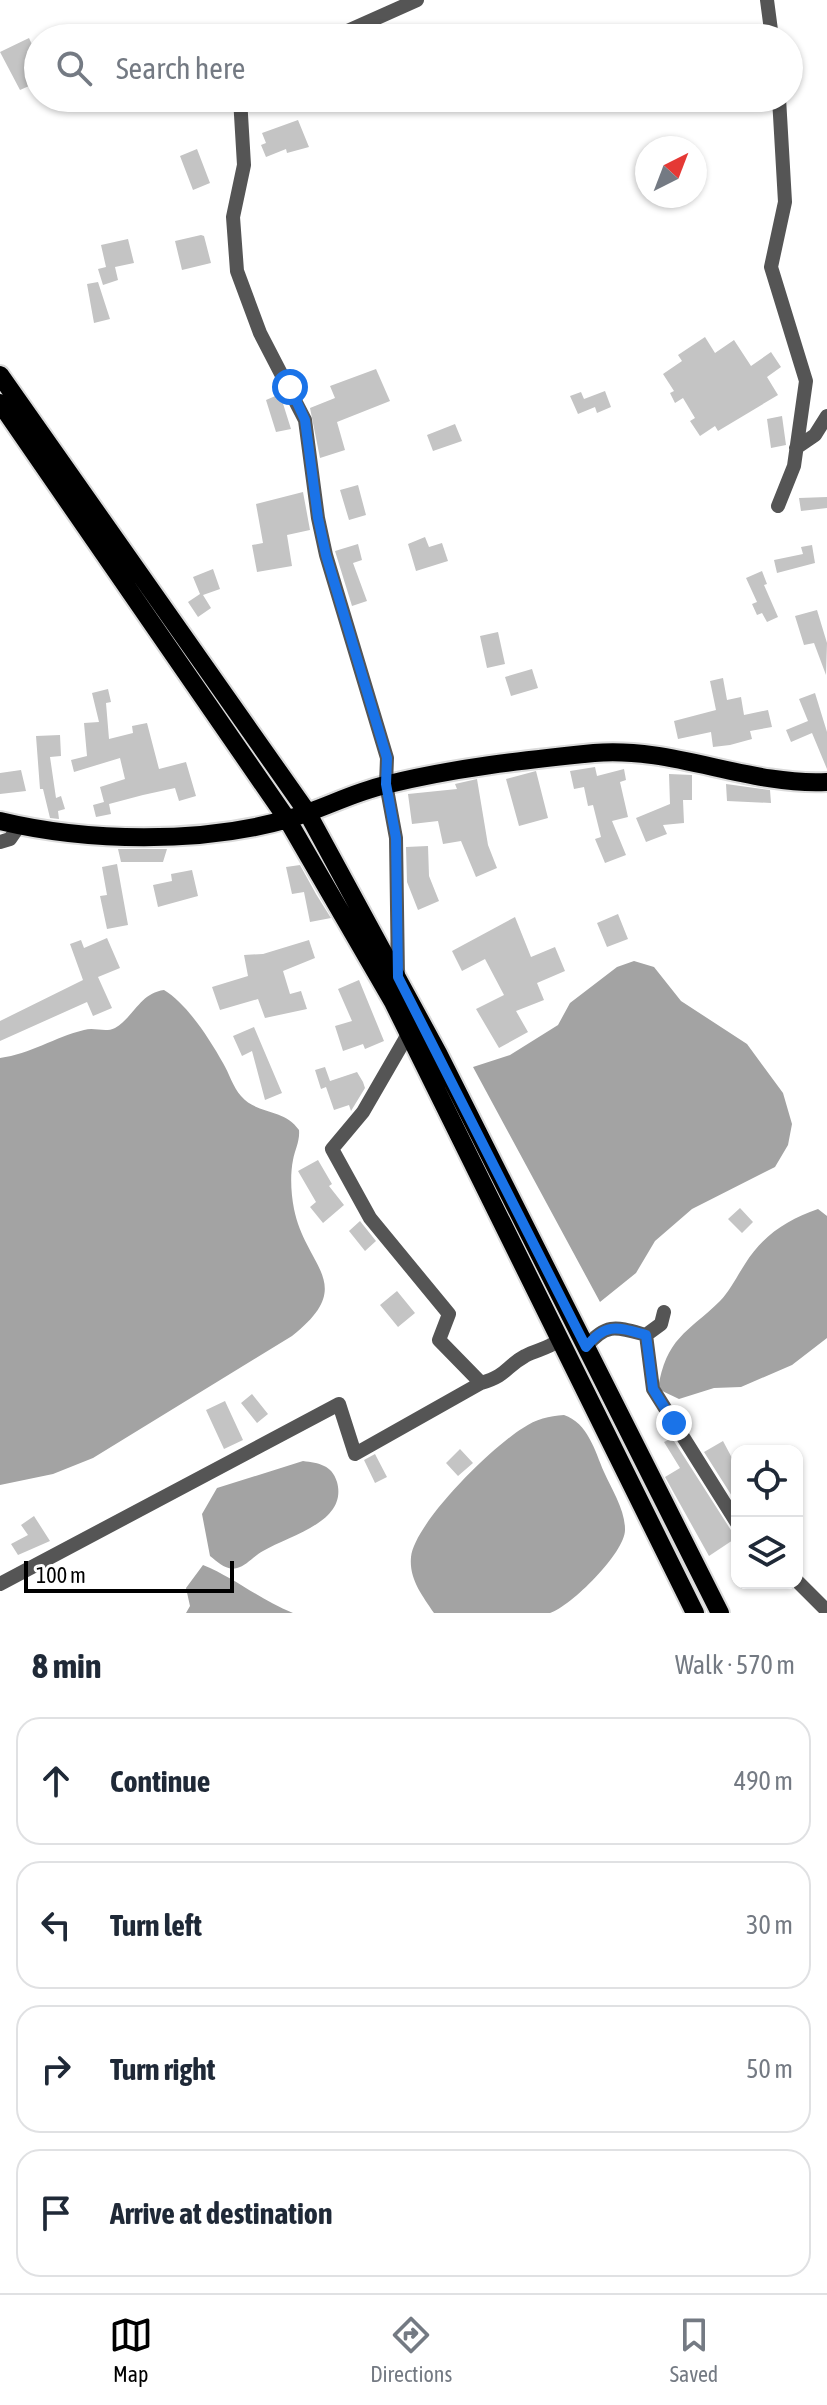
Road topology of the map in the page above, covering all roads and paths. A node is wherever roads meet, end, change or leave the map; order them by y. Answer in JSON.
{"nodes":[{"id":1,"x":417,"y":0,"type":"edge"},
{"id":2,"x":767,"y":0,"type":"edge"},
{"id":3,"x":363,"y":24,"type":"edge"},
{"id":4,"x":770,"y":24,"type":"edge"},
{"id":5,"x":241,"y":112,"type":"edge"},
{"id":6,"x":780,"y":112,"type":"edge"},
{"id":7,"x":0,"y":375,"type":"edge"},
{"id":8,"x":0,"y":403,"type":"edge"},
{"id":9,"x":827,"y":416,"type":"edge"},
{"id":10,"x":796,"y":448,"type":"junction"},
{"id":11,"x":778,"y":506,"type":"dead end"},
{"id":12,"x":827,"y":782,"type":"edge"},
{"id":13,"x":386,"y":784,"type":"junction"},
{"id":14,"x":307,"y":812,"type":"junction"},
{"id":15,"x":287,"y":819,"type":"junction"},
{"id":16,"x":0,"y":821,"type":"edge"},
{"id":17,"x":19,"y":826,"type":"junction"},
{"id":18,"x":0,"y":842,"type":"edge"},
{"id":19,"x":398,"y":977,"type":"junction"},
{"id":20,"x":414,"y":1026,"type":"junction"},
{"id":21,"x":664,"y":1312,"type":"dead end"},
{"id":22,"x":646,"y":1335,"type":"junction"},
{"id":23,"x":559,"y":1340,"type":"junction"},
{"id":24,"x":586,"y":1347,"type":"junction"},
{"id":25,"x":481,"y":1383,"type":"junction"},
{"id":26,"x":733,"y":1517,"type":"edge"},
{"id":27,"x":0,"y":1584,"type":"edge"},
{"id":28,"x":803,"y":1587,"type":"edge"},
{"id":29,"x":827,"y":1611,"type":"edge"},
{"id":30,"x":695,"y":1613,"type":"edge"},
{"id":31,"x":720,"y":1613,"type":"edge"}],
"edges":[{"from":1,"to":3,"type":"street"},
{"from":2,"to":4,"type":"street"},
{"from":5,"to":13,"type":"street"},
{"from":6,"to":10,"type":"street"},
{"from":7,"to":14,"type":"main road"},
{"from":8,"to":15,"type":"main road"},
{"from":9,"to":10,"type":"street"},
{"from":10,"to":11,"type":"street"},
{"from":12,"to":13,"type":"main road"},
{"from":13,"to":14,"type":"main road"},
{"from":13,"to":19,"type":"street"},
{"from":14,"to":15,"type":"main road"},
{"from":14,"to":19,"type":"main road"},
{"from":15,"to":17,"type":"main road"},
{"from":15,"to":20,"type":"main road"},
{"from":16,"to":17,"type":"main road"},
{"from":17,"to":18,"type":"street"},
{"from":19,"to":20,"type":"main road"},
{"from":20,"to":23,"type":"main road"},
{"from":20,"to":24,"type":"main road"},
{"from":20,"to":25,"type":"street"},
{"from":21,"to":22,"type":"street"},
{"from":22,"to":24,"type":"street"},
{"from":22,"to":26,"type":"street"},
{"from":23,"to":25,"type":"street"},
{"from":23,"to":30,"type":"main road"},
{"from":24,"to":31,"type":"main road"},
{"from":25,"to":27,"type":"street"},
{"from":28,"to":29,"type":"street"}]}
